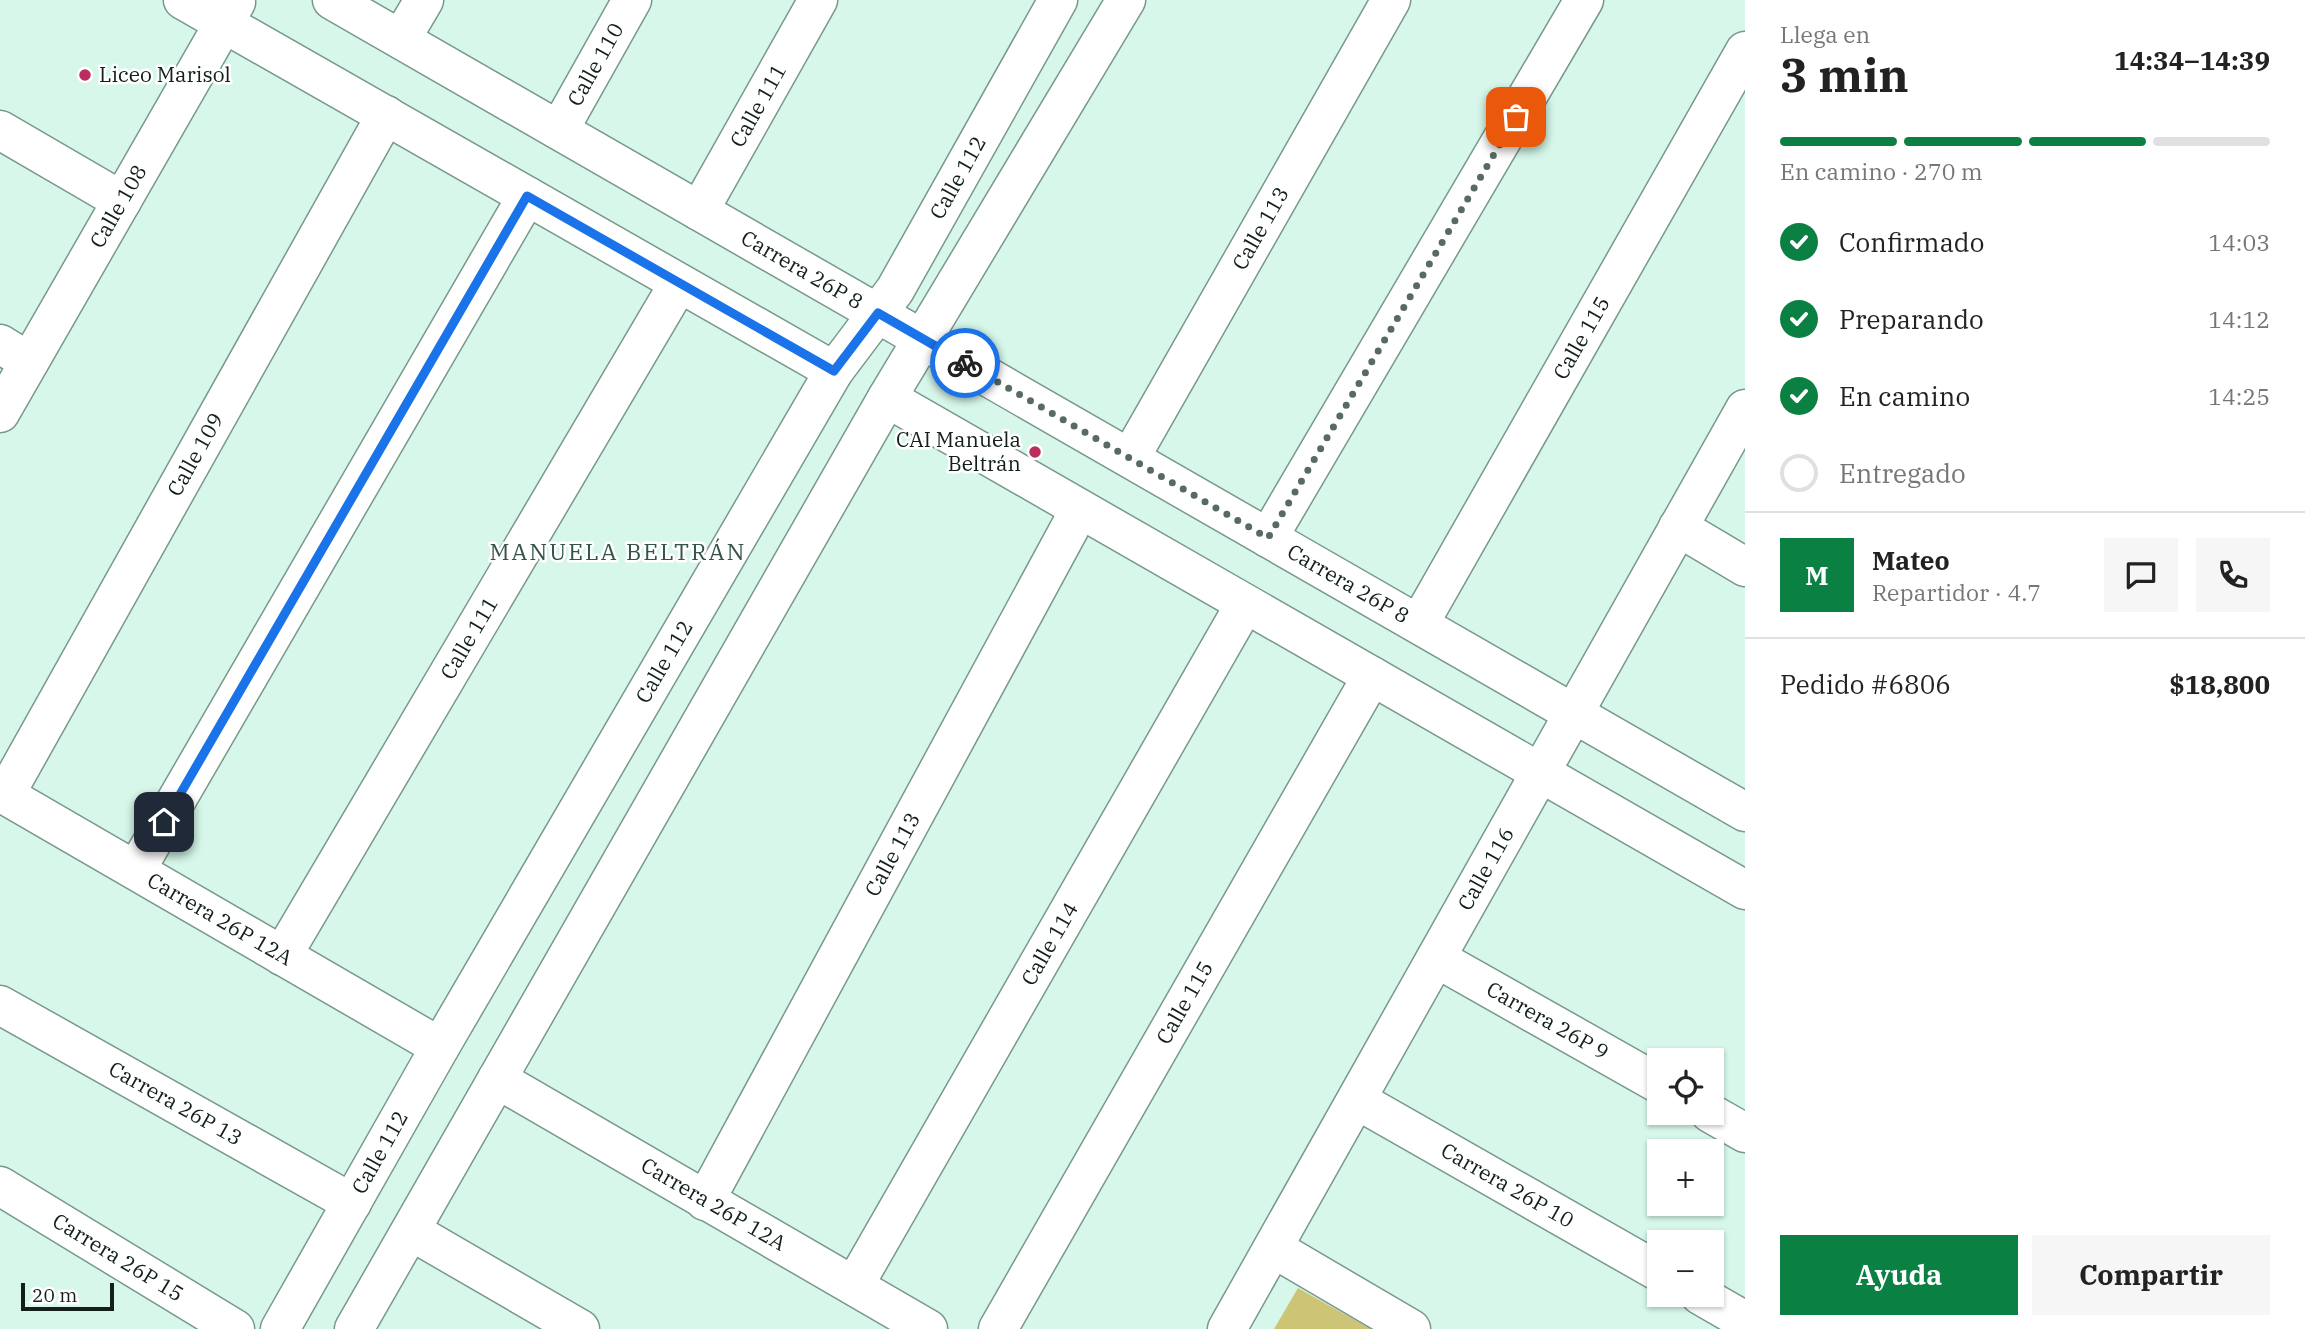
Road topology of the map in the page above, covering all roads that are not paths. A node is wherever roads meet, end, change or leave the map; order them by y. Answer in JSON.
{"nodes":[{"id":1,"x":183,"y":0,"type":"edge"},
{"id":2,"x":332,"y":0,"type":"edge"},
{"id":3,"x":424,"y":0,"type":"edge"},
{"id":4,"x":632,"y":0,"type":"edge"},
{"id":5,"x":818,"y":0,"type":"edge"},
{"id":6,"x":1058,"y":0,"type":"edge"},
{"id":7,"x":1126,"y":0,"type":"edge"},
{"id":8,"x":1391,"y":0,"type":"edge"},
{"id":9,"x":1584,"y":0,"type":"edge"},
{"id":10,"x":230,"y":12,"type":"edge"},
{"id":11,"x":401,"y":39,"type":"junction"},
{"id":12,"x":1745,"y":51,"type":"edge"},
{"id":13,"x":386,"y":115,"type":"junction"},
{"id":14,"x":0,"y":130,"type":"edge"},
{"id":15,"x":559,"y":130,"type":"junction"},
{"id":16,"x":527,"y":196,"type":"junction"},
{"id":17,"x":122,"y":201,"type":"junction"},
{"id":18,"x":699,"y":211,"type":"junction"},
{"id":19,"x":679,"y":283,"type":"junction"},
{"id":20,"x":878,"y":313,"type":"junction"},
{"id":21,"x":923,"y":339,"type":"junction"},
{"id":22,"x":15,"y":353,"type":"edge"},
{"id":23,"x":834,"y":371,"type":"junction"},
{"id":24,"x":887,"y":398,"type":"junction"},
{"id":25,"x":1745,"y":409,"type":"edge"},
{"id":26,"x":0,"y":413,"type":"edge"},
{"id":27,"x":1130,"y":458,"type":"junction"},
{"id":28,"x":1080,"y":509,"type":"junction"},
{"id":29,"x":1678,"y":527,"type":"junction"},
{"id":30,"x":1268,"y":538,"type":"junction"},
{"id":31,"x":1745,"y":567,"type":"edge"},
{"id":32,"x":1245,"y":604,"type":"junction"},
{"id":33,"x":1419,"y":624,"type":"junction"},
{"id":34,"x":1372,"y":676,"type":"junction"},
{"id":35,"x":1573,"y":713,"type":"junction"},
{"id":36,"x":1541,"y":773,"type":"junction"},
{"id":37,"x":2,"y":793,"type":"edge"},
{"id":38,"x":1745,"y":812,"type":"edge"},
{"id":39,"x":136,"y":870,"type":"junction"},
{"id":40,"x":1745,"y":890,"type":"edge"},
{"id":41,"x":282,"y":956,"type":"junction"},
{"id":42,"x":1436,"y":958,"type":"junction"},
{"id":43,"x":0,"y":1004,"type":"edge"},
{"id":44,"x":440,"y":1047,"type":"junction"},
{"id":45,"x":1647,"y":1077,"type":"edge"},
{"id":46,"x":497,"y":1079,"type":"junction"},
{"id":47,"x":1357,"y":1100,"type":"junction"},
{"id":48,"x":1724,"y":1121,"type":"edge"},
{"id":49,"x":1745,"y":1133,"type":"edge"},
{"id":50,"x":0,"y":1186,"type":"edge"},
{"id":51,"x":705,"y":1200,"type":"junction"},
{"id":52,"x":352,"y":1203,"type":"junction"},
{"id":53,"x":411,"y":1231,"type":"junction"},
{"id":54,"x":1273,"y":1248,"type":"junction"},
{"id":55,"x":1647,"y":1265,"type":"edge"},
{"id":56,"x":855,"y":1284,"type":"junction"},
{"id":57,"x":1721,"y":1307,"type":"edge"},
{"id":58,"x":1745,"y":1321,"type":"edge"},
{"id":59,"x":235,"y":1329,"type":"edge"},
{"id":60,"x":280,"y":1329,"type":"edge"},
{"id":61,"x":355,"y":1329,"type":"edge"},
{"id":62,"x":580,"y":1329,"type":"edge"},
{"id":63,"x":928,"y":1329,"type":"edge"},
{"id":64,"x":998,"y":1329,"type":"edge"},
{"id":65,"x":1227,"y":1329,"type":"edge"},
{"id":66,"x":1411,"y":1329,"type":"edge"}],
"edges":[{"from":1,"to":10,"type":"street"},
{"from":2,"to":11,"type":"street","name":"Carrera 26P 8"},
{"from":3,"to":11,"type":"street"},
{"from":4,"to":15,"type":"street","name":"Calle 110"},
{"from":5,"to":18,"type":"street","name":"Calle 111"},
{"from":6,"to":20,"type":"street","name":"Calle 112"},
{"from":7,"to":21,"type":"street"},
{"from":8,"to":27,"type":"street","name":"Calle 113"},
{"from":9,"to":30,"type":"street"},
{"from":10,"to":13,"type":"street"},
{"from":10,"to":17,"type":"street","name":"Calle 108"},
{"from":11,"to":15,"type":"street","name":"Carrera 26P 8"},
{"from":12,"to":33,"type":"street","name":"Calle 115"},
{"from":13,"to":16,"type":"street"},
{"from":13,"to":37,"type":"street","name":"Calle 109"},
{"from":14,"to":17,"type":"street"},
{"from":15,"to":18,"type":"street","name":"Carrera 26P 8"},
{"from":16,"to":19,"type":"street"},
{"from":16,"to":39,"type":"street"},
{"from":17,"to":22,"type":"street","name":"Calle 108"},
{"from":18,"to":20,"type":"street","name":"Carrera 26P 8"},
{"from":19,"to":23,"type":"street"},
{"from":19,"to":41,"type":"street","name":"Calle 111"},
{"from":20,"to":21,"type":"street","name":"Carrera 26P 8"},
{"from":20,"to":23,"type":"street","name":"Calle 112"},
{"from":21,"to":24,"type":"street"},
{"from":21,"to":27,"type":"street","name":"Carrera 26P 8"},
{"from":22,"to":26,"type":"street","name":"Calle 108"},
{"from":23,"to":44,"type":"street","name":"Calle 112"},
{"from":24,"to":28,"type":"street"},
{"from":24,"to":46,"type":"street"},
{"from":25,"to":29,"type":"street","name":"Calle 116"},
{"from":27,"to":30,"type":"street","name":"Carrera 26P 8"},
{"from":28,"to":32,"type":"street"},
{"from":28,"to":51,"type":"street","name":"Calle 113"},
{"from":29,"to":31,"type":"street"},
{"from":29,"to":35,"type":"street","name":"Calle 116"},
{"from":30,"to":33,"type":"street","name":"Carrera 26P 8"},
{"from":32,"to":34,"type":"street"},
{"from":32,"to":56,"type":"street","name":"Calle 114"},
{"from":33,"to":35,"type":"street","name":"Carrera 26P 8"},
{"from":34,"to":36,"type":"street"},
{"from":34,"to":64,"type":"street","name":"Calle 115"},
{"from":35,"to":36,"type":"street","name":"Calle 116"},
{"from":35,"to":38,"type":"street","name":"Carrera 26P 8"},
{"from":36,"to":40,"type":"street"},
{"from":36,"to":42,"type":"street","name":"Calle 116"},
{"from":37,"to":39,"type":"street","name":"Carrera 26P 12A"},
{"from":39,"to":41,"type":"street","name":"Carrera 26P 12A"},
{"from":41,"to":44,"type":"street","name":"Carrera 26P 12A"},
{"from":42,"to":45,"type":"street","name":"Carrera 26P 9"},
{"from":42,"to":47,"type":"street","name":"Calle 116"},
{"from":43,"to":52,"type":"street","name":"Carrera 26P 13"},
{"from":44,"to":52,"type":"street","name":"Calle 112"},
{"from":46,"to":51,"type":"street","name":"Carrera 26P 12A"},
{"from":46,"to":53,"type":"street"},
{"from":47,"to":54,"type":"street","name":"Calle 116"},
{"from":47,"to":55,"type":"street","name":"Carrera 26P 10"},
{"from":48,"to":49,"type":"street"},
{"from":50,"to":59,"type":"street","name":"Carrera 26P 15"},
{"from":51,"to":56,"type":"street","name":"Carrera 26P 12A"},
{"from":52,"to":60,"type":"street","name":"Calle 112"},
{"from":53,"to":61,"type":"street"},
{"from":53,"to":62,"type":"street"},
{"from":54,"to":65,"type":"street","name":"Calle 116"},
{"from":54,"to":66,"type":"street"},
{"from":56,"to":63,"type":"street","name":"Carrera 26P 12A"},
{"from":57,"to":58,"type":"street"}]}
